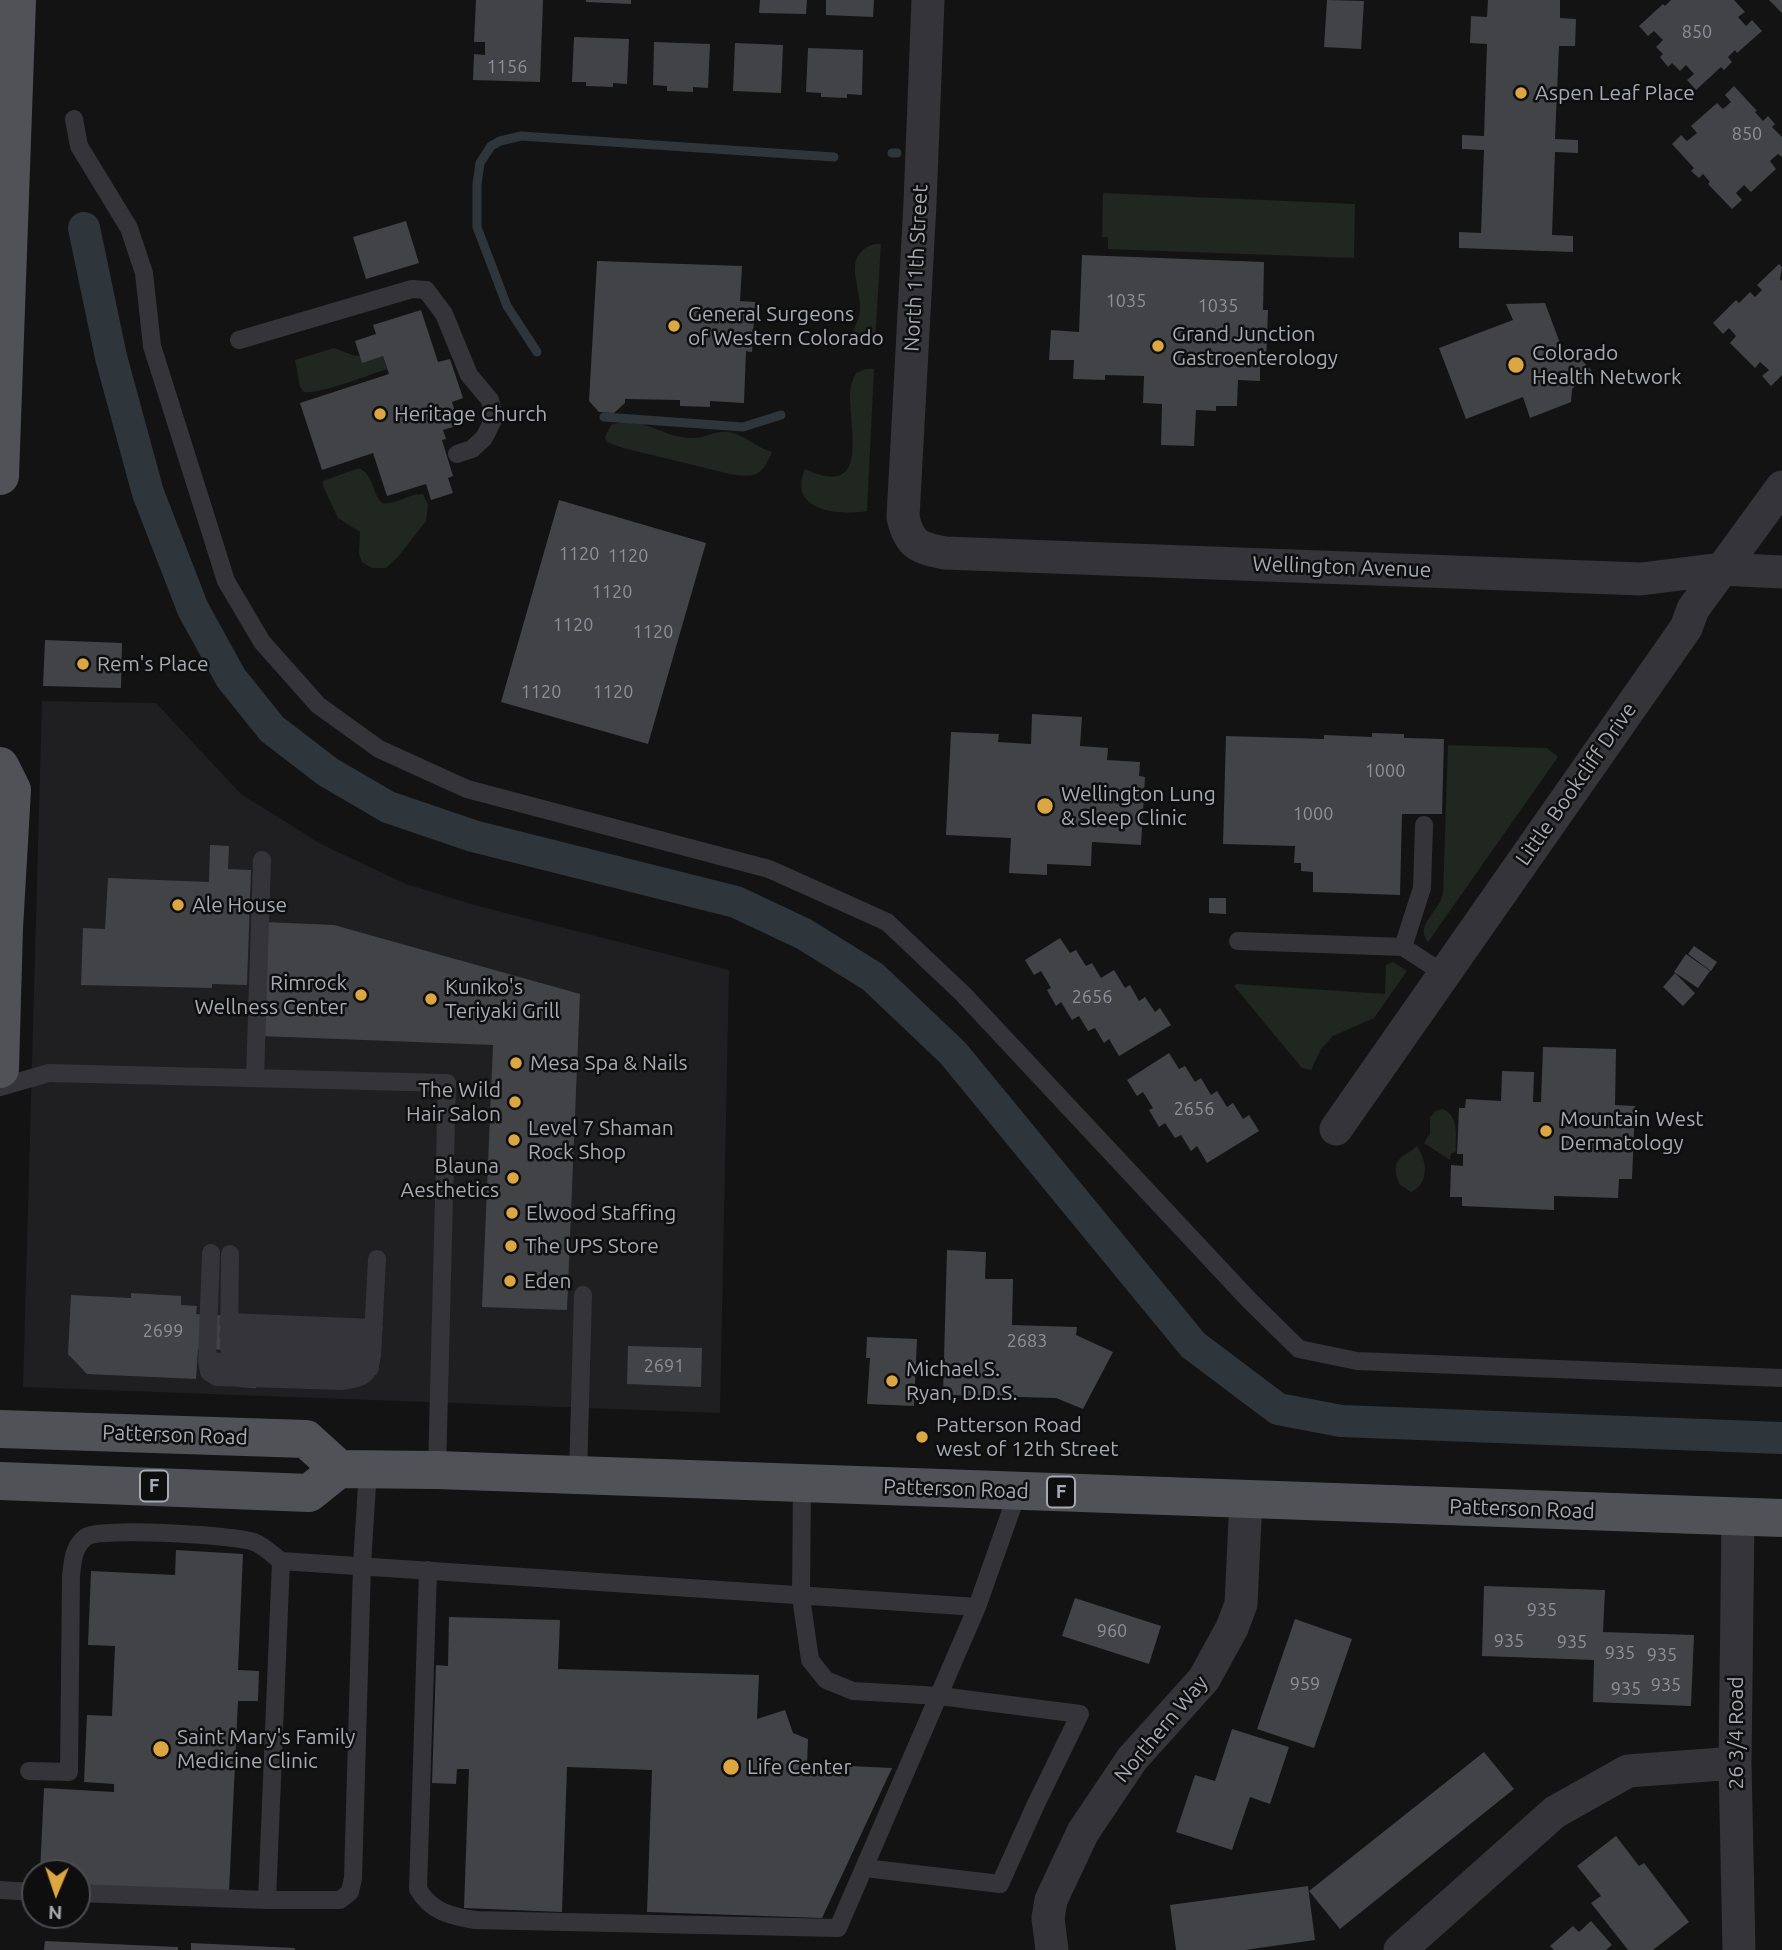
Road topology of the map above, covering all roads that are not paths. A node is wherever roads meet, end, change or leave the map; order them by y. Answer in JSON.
{"nodes":[{"id":1,"x":17,"y":0,"type":"edge"},
{"id":2,"x":928,"y":0,"type":"edge"},
{"id":3,"x":74,"y":119,"type":"dead end"},
{"id":4,"x":239,"y":340,"type":"dead end"},
{"id":5,"x":457,"y":454,"type":"dead end"},
{"id":6,"x":0,"y":476,"type":"edge"},
{"id":7,"x":1782,"y":487,"type":"edge"},
{"id":8,"x":907,"y":535,"type":"joint"},
{"id":9,"x":1721,"y":569,"type":"junction"},
{"id":10,"x":1782,"y":572,"type":"edge"},
{"id":11,"x":0,"y":766,"type":"edge"},
{"id":12,"x":1424,"y":825,"type":"dead end"},
{"id":13,"x":262,"y":860,"type":"dead end"},
{"id":14,"x":1238,"y":941,"type":"dead end"},
{"id":15,"x":1403,"y":947,"type":"junction"},
{"id":16,"x":1443,"y":973,"type":"junction"},
{"id":17,"x":0,"y":1069,"type":"edge"},
{"id":18,"x":255,"y":1078,"type":"junction"},
{"id":19,"x":0,"y":1087,"type":"edge"},
{"id":20,"x":1336,"y":1129,"type":"dead end"},
{"id":21,"x":211,"y":1253,"type":"dead end"},
{"id":22,"x":230,"y":1254,"type":"dead end"},
{"id":23,"x":377,"y":1259,"type":"dead end"},
{"id":24,"x":583,"y":1294,"type":"dead end"},
{"id":25,"x":228,"y":1329,"type":"junction"},
{"id":26,"x":372,"y":1348,"type":"junction"},
{"id":27,"x":1782,"y":1378,"type":"edge"},
{"id":28,"x":0,"y":1429,"type":"edge"},
{"id":29,"x":354,"y":1469,"type":"junction"},
{"id":30,"x":437,"y":1470,"type":"junction"},
{"id":31,"x":578,"y":1475,"type":"junction"},
{"id":32,"x":0,"y":1481,"type":"edge"},
{"id":33,"x":802,"y":1483,"type":"junction"},
{"id":34,"x":1018,"y":1491,"type":"junction"},
{"id":35,"x":1246,"y":1499,"type":"junction"},
{"id":36,"x":1738,"y":1517,"type":"junction"},
{"id":37,"x":1782,"y":1518,"type":"edge"},
{"id":38,"x":281,"y":1561,"type":"junction"},
{"id":39,"x":362,"y":1565,"type":"junction"},
{"id":40,"x":428,"y":1570,"type":"junction"},
{"id":41,"x":802,"y":1597,"type":"junction"},
{"id":42,"x":977,"y":1607,"type":"junction"},
{"id":43,"x":940,"y":1696,"type":"junction"},
{"id":44,"x":1735,"y":1763,"type":"junction"},
{"id":45,"x":29,"y":1771,"type":"dead end"},
{"id":46,"x":865,"y":1868,"type":"junction"},
{"id":47,"x":0,"y":1891,"type":"edge"},
{"id":48,"x":21,"y":1892,"type":"edge"},
{"id":49,"x":91,"y":1894,"type":"edge"},
{"id":50,"x":267,"y":1900,"type":"junction"},
{"id":51,"x":1052,"y":1950,"type":"edge"},
{"id":52,"x":1400,"y":1950,"type":"edge"},
{"id":53,"x":1739,"y":1950,"type":"edge"}],
"edges":[{"from":1,"to":6,"type":"main road"},
{"from":2,"to":8,"type":"street","name":"North 11th Street"},
{"from":3,"to":27,"type":"lane"},
{"from":4,"to":5,"type":"lane"},
{"from":7,"to":9,"type":"street","name":"Little Bookcliff Drive"},
{"from":8,"to":9,"type":"street","name":"Wellington Avenue"},
{"from":9,"to":10,"type":"street","name":"Wellington Avenue"},
{"from":9,"to":16,"type":"street","name":"Little Bookcliff Drive"},
{"from":11,"to":17,"type":"main road"},
{"from":12,"to":15,"type":"lane"},
{"from":13,"to":18,"type":"lane"},
{"from":14,"to":15,"type":"lane"},
{"from":15,"to":16,"type":"lane"},
{"from":16,"to":20,"type":"street","name":"Little Bookcliff Drive"},
{"from":18,"to":19,"type":"lane"},
{"from":18,"to":30,"type":"lane"},
{"from":21,"to":26,"type":"lane"},
{"from":22,"to":25,"type":"lane"},
{"from":23,"to":26,"type":"lane"},
{"from":24,"to":31,"type":"lane"},
{"from":25,"to":26,"type":"lane"},
{"from":25,"to":26,"type":"lane"},
{"from":28,"to":29,"type":"main road","name":"Patterson Road"},
{"from":29,"to":30,"type":"main road","name":"Patterson Road","number":"F"},
{"from":29,"to":32,"type":"main road","number":"F"},
{"from":29,"to":39,"type":"lane"},
{"from":30,"to":31,"type":"main road","name":"Patterson Road","number":"F"},
{"from":31,"to":33,"type":"main road","name":"Patterson Road","number":"F"},
{"from":33,"to":34,"type":"main road","name":"Patterson Road","number":"F"},
{"from":33,"to":41,"type":"lane"},
{"from":34,"to":35,"type":"main road","name":"Patterson Road","number":"F"},
{"from":34,"to":42,"type":"lane"},
{"from":35,"to":36,"type":"main road","name":"Patterson Road","number":"F"},
{"from":35,"to":51,"type":"street","name":"Northern Way"},
{"from":36,"to":37,"type":"main road","name":"Patterson Road","number":"F"},
{"from":36,"to":44,"type":"street","name":"26 3/4 Road"},
{"from":38,"to":39,"type":"lane"},
{"from":38,"to":45,"type":"lane"},
{"from":38,"to":50,"type":"lane"},
{"from":39,"to":40,"type":"lane"},
{"from":39,"to":50,"type":"lane"},
{"from":40,"to":41,"type":"lane"},
{"from":40,"to":46,"type":"lane"},
{"from":41,"to":42,"type":"lane"},
{"from":41,"to":43,"type":"lane"},
{"from":42,"to":43,"type":"lane"},
{"from":43,"to":46,"type":"lane"},
{"from":43,"to":46,"type":"lane"},
{"from":44,"to":52,"type":"street"},
{"from":44,"to":53,"type":"street","name":"26 3/4 Road"},
{"from":47,"to":48,"type":"lane"},
{"from":49,"to":50,"type":"lane"}]}
